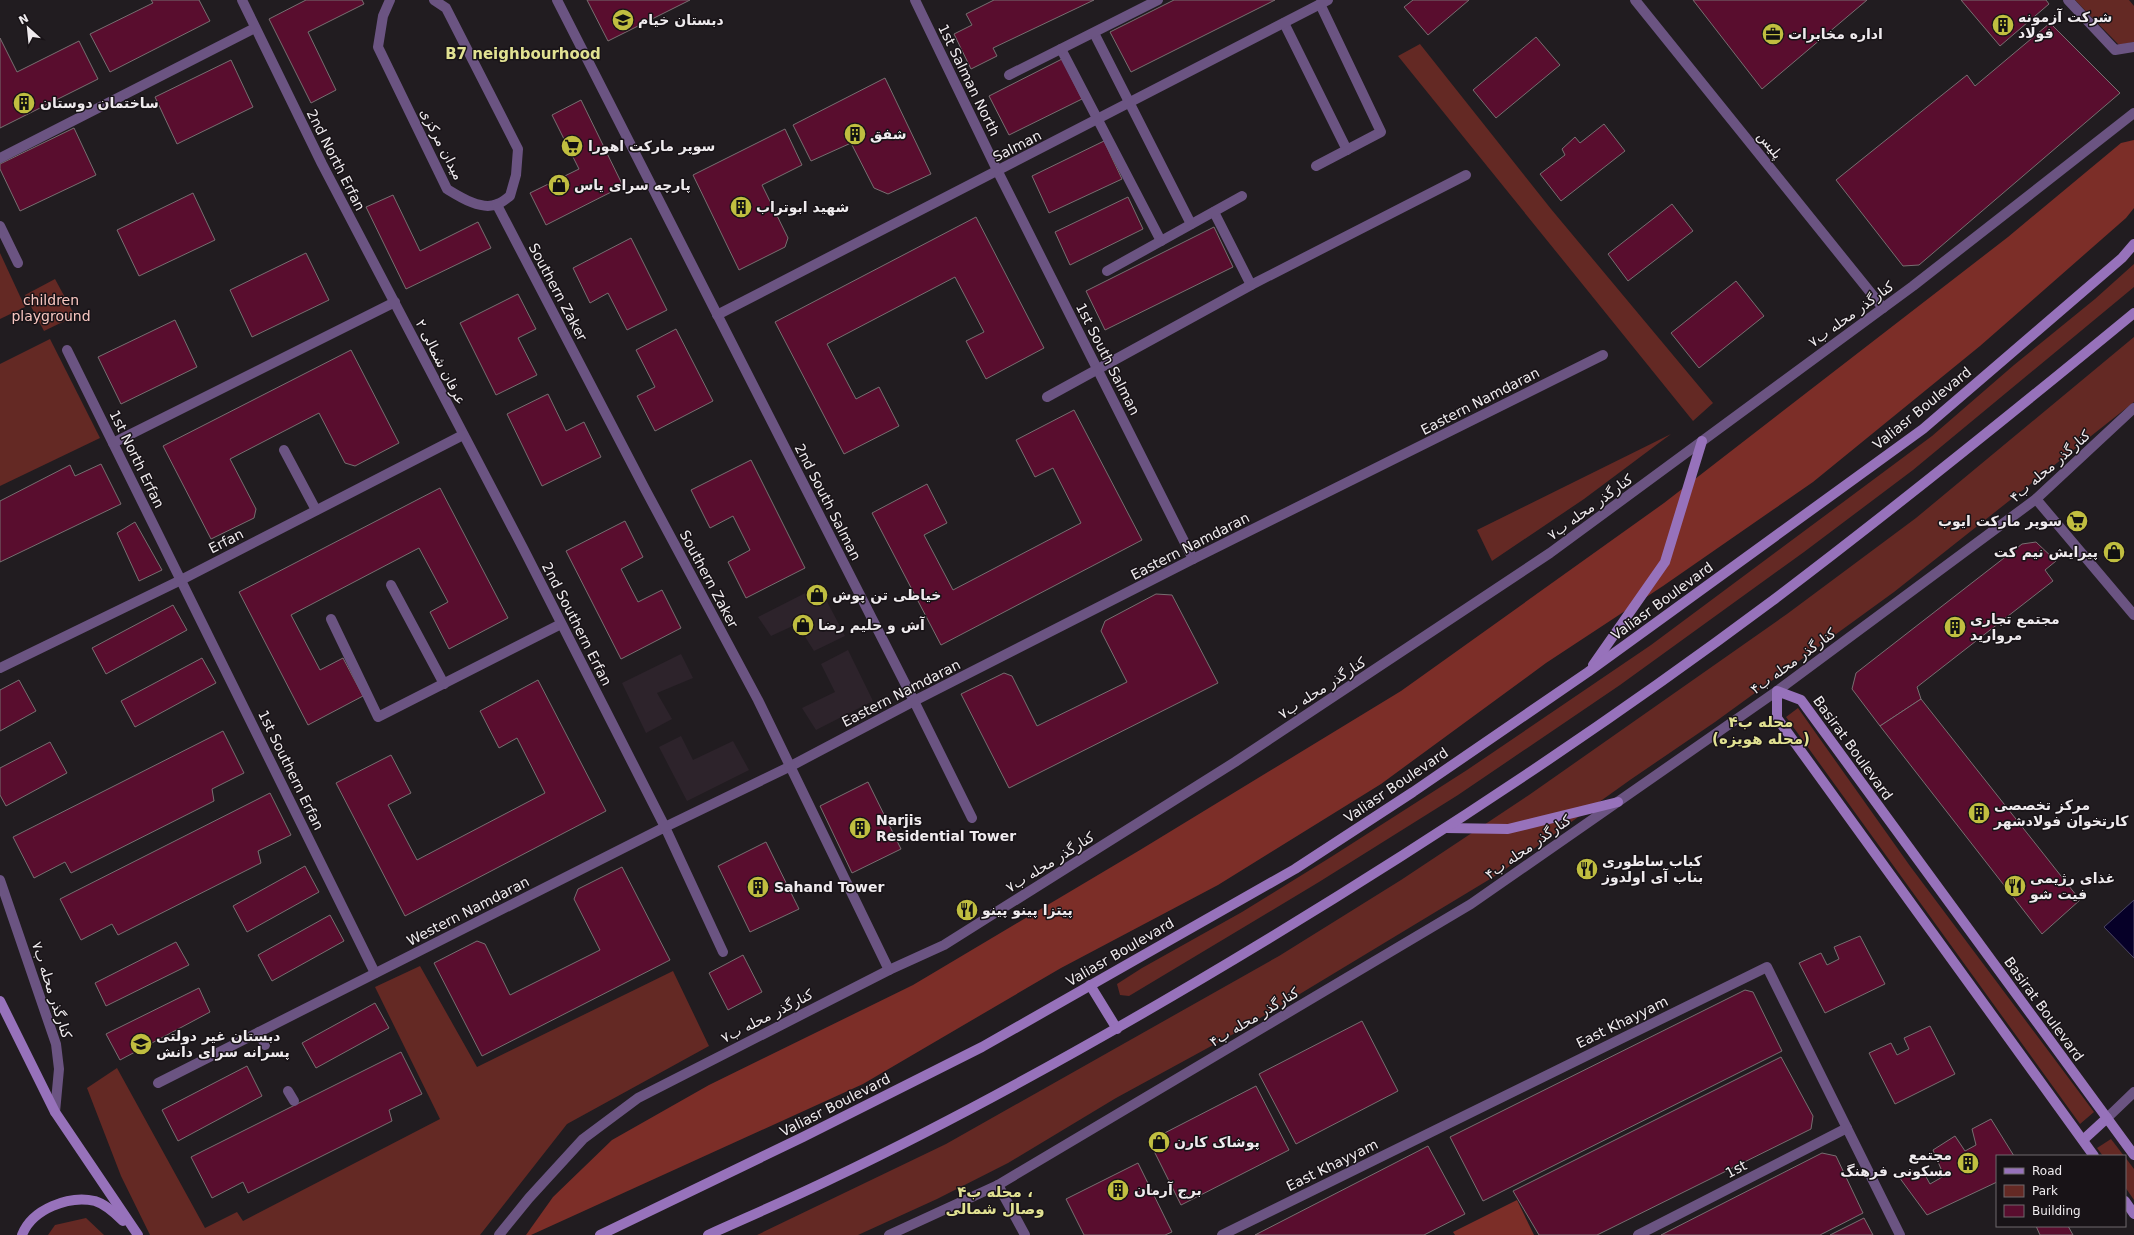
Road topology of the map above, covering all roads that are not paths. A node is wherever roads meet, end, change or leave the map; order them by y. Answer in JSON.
{"nodes":[{"id":1,"x":242,"y":0,"type":"edge"},
{"id":2,"x":390,"y":0,"type":"edge"},
{"id":3,"x":434,"y":0,"type":"edge"},
{"id":4,"x":557,"y":0,"type":"edge"},
{"id":5,"x":915,"y":0,"type":"edge"},
{"id":6,"x":1158,"y":0,"type":"edge"},
{"id":7,"x":1635,"y":0,"type":"edge"},
{"id":8,"x":2068,"y":0,"type":"edge"},
{"id":9,"x":1324,"y":2,"type":"edge"},
{"id":10,"x":1284,"y":22,"type":"junction"},
{"id":11,"x":256,"y":28,"type":"junction"},
{"id":12,"x":1094,"y":33,"type":"junction"},
{"id":13,"x":2134,"y":47,"type":"edge"},
{"id":14,"x":1061,"y":49,"type":"junction"},
{"id":15,"x":1009,"y":75,"type":"dead end"},
{"id":16,"x":1128,"y":103,"type":"junction"},
{"id":17,"x":2134,"y":113,"type":"edge"},
{"id":18,"x":1098,"y":119,"type":"junction"},
{"id":19,"x":1347,"y":150,"type":"junction"},
{"id":20,"x":0,"y":158,"type":"edge"},
{"id":21,"x":1316,"y":166,"type":"dead end"},
{"id":22,"x":998,"y":172,"type":"junction"},
{"id":23,"x":1466,"y":175,"type":"dead end"},
{"id":24,"x":1242,"y":196,"type":"dead end"},
{"id":25,"x":497,"y":205,"type":"junction"},
{"id":26,"x":1214,"y":212,"type":"junction"},
{"id":27,"x":1191,"y":224,"type":"junction"},
{"id":28,"x":0,"y":226,"type":"edge"},
{"id":29,"x":1161,"y":241,"type":"junction"},
{"id":30,"x":2134,"y":244,"type":"edge"},
{"id":31,"x":18,"y":262,"type":"dead end"},
{"id":32,"x":1107,"y":271,"type":"dead end"},
{"id":33,"x":1251,"y":285,"type":"junction"},
{"id":34,"x":395,"y":302,"type":"junction"},
{"id":35,"x":1883,"y":308,"type":"junction"},
{"id":36,"x":717,"y":314,"type":"junction"},
{"id":37,"x":2134,"y":314,"type":"edge"},
{"id":38,"x":67,"y":350,"type":"dead end"},
{"id":39,"x":1603,"y":355,"type":"dead end"},
{"id":40,"x":1098,"y":370,"type":"junction"},
{"id":41,"x":1047,"y":397,"type":"dead end"},
{"id":42,"x":2134,"y":408,"type":"edge"},
{"id":43,"x":463,"y":435,"type":"junction"},
{"id":44,"x":1702,"y":441,"type":"junction"},
{"id":45,"x":113,"y":443,"type":"junction"},
{"id":46,"x":284,"y":450,"type":"dead end"},
{"id":47,"x":2036,"y":499,"type":"junction"},
{"id":48,"x":316,"y":510,"type":"junction"},
{"id":49,"x":1193,"y":559,"type":"junction"},
{"id":50,"x":181,"y":580,"type":"junction"},
{"id":51,"x":391,"y":585,"type":"dead end"},
{"id":52,"x":2134,"y":614,"type":"edge"},
{"id":53,"x":331,"y":619,"type":"dead end"},
{"id":54,"x":561,"y":624,"type":"junction"},
{"id":55,"x":0,"y":668,"type":"edge"},
{"id":56,"x":1588,"y":672,"type":"junction"},
{"id":57,"x":444,"y":684,"type":"junction"},
{"id":58,"x":1777,"y":691,"type":"junction"},
{"id":59,"x":914,"y":702,"type":"junction"},
{"id":60,"x":791,"y":766,"type":"junction"},
{"id":61,"x":1618,"y":802,"type":"junction"},
{"id":62,"x":972,"y":818,"type":"dead end"},
{"id":63,"x":665,"y":827,"type":"junction"},
{"id":64,"x":1446,"y":828,"type":"junction"},
{"id":65,"x":0,"y":880,"type":"edge"},
{"id":66,"x":723,"y":952,"type":"dead end"},
{"id":67,"x":889,"y":970,"type":"junction"},
{"id":68,"x":375,"y":973,"type":"junction"},
{"id":69,"x":1090,"y":985,"type":"junction"},
{"id":70,"x":0,"y":1002,"type":"edge"},
{"id":71,"x":1116,"y":1029,"type":"junction"},
{"id":72,"x":259,"y":1032,"type":"junction"},
{"id":73,"x":265,"y":1045,"type":"dead end"},
{"id":74,"x":158,"y":1083,"type":"dead end"},
{"id":75,"x":288,"y":1091,"type":"dead end"},
{"id":76,"x":2134,"y":1092,"type":"edge"},
{"id":77,"x":294,"y":1101,"type":"dead end"},
{"id":78,"x":55,"y":1112,"type":"junction"},
{"id":79,"x":2107,"y":1118,"type":"junction"},
{"id":80,"x":1847,"y":1128,"type":"junction"},
{"id":81,"x":2083,"y":1140,"type":"junction"},
{"id":82,"x":2093,"y":1155,"type":"edge"},
{"id":83,"x":2134,"y":1155,"type":"edge"},
{"id":84,"x":998,"y":1185,"type":"junction"},
{"id":85,"x":2126,"y":1202,"type":"edge"},
{"id":86,"x":2134,"y":1214,"type":"edge"},
{"id":87,"x":22,"y":1235,"type":"edge"},
{"id":88,"x":138,"y":1235,"type":"edge"},
{"id":89,"x":499,"y":1235,"type":"edge"},
{"id":90,"x":600,"y":1235,"type":"edge"},
{"id":91,"x":708,"y":1235,"type":"edge"},
{"id":92,"x":889,"y":1235,"type":"edge"},
{"id":93,"x":1025,"y":1235,"type":"edge"},
{"id":94,"x":1222,"y":1235,"type":"edge"},
{"id":95,"x":1638,"y":1235,"type":"edge"},
{"id":96,"x":1900,"y":1235,"type":"edge"}],
"edges":[{"from":1,"to":11,"type":"street","name":"2nd North Erfan"},
{"from":2,"to":25,"type":"street","name":"میدان مرکزی"},
{"from":3,"to":25,"type":"street"},
{"from":4,"to":36,"type":"street","name":"2nd South Salman"},
{"from":5,"to":22,"type":"street","name":"1st Salman North"},
{"from":6,"to":12,"type":"street"},
{"from":7,"to":35,"type":"street","name":"پلیس"},
{"from":8,"to":13,"type":"street"},
{"from":9,"to":10,"type":"street","name":"Salman"},
{"from":9,"to":19,"type":"street"},
{"from":10,"to":16,"type":"street","name":"Salman"},
{"from":10,"to":19,"type":"street"},
{"from":11,"to":20,"type":"street"},
{"from":11,"to":34,"type":"street","name":"2nd North Erfan"},
{"from":12,"to":14,"type":"street"},
{"from":12,"to":16,"type":"street"},
{"from":14,"to":15,"type":"street"},
{"from":14,"to":18,"type":"street"},
{"from":16,"to":18,"type":"street","name":"Salman"},
{"from":16,"to":27,"type":"street"},
{"from":17,"to":35,"type":"street","name":"کنارگذر محله ب۷"},
{"from":18,"to":22,"type":"street","name":"Salman"},
{"from":18,"to":29,"type":"street"},
{"from":19,"to":21,"type":"street"},
{"from":22,"to":36,"type":"street","name":"Salman"},
{"from":22,"to":40,"type":"street","name":"1st South Salman"},
{"from":23,"to":33,"type":"street"},
{"from":24,"to":26,"type":"street"},
{"from":25,"to":60,"type":"street","name":"Southern Zaker"},
{"from":26,"to":27,"type":"street"},
{"from":26,"to":33,"type":"street"},
{"from":27,"to":29,"type":"street"},
{"from":28,"to":31,"type":"street"},
{"from":29,"to":32,"type":"street"},
{"from":30,"to":56,"type":"main road","name":"Valiasr Boulevard"},
{"from":33,"to":40,"type":"street"},
{"from":34,"to":43,"type":"street","name":"عرفان شمالی ۲"},
{"from":34,"to":45,"type":"street"},
{"from":35,"to":44,"type":"street","name":"کنارگذر محله ب۷"},
{"from":36,"to":59,"type":"street","name":"2nd South Salman"},
{"from":37,"to":64,"type":"main road"},
{"from":38,"to":45,"type":"street","name":"1st North Erfan"},
{"from":39,"to":49,"type":"street","name":"Eastern Namdaran"},
{"from":40,"to":41,"type":"street"},
{"from":40,"to":49,"type":"street","name":"1st South Salman"},
{"from":42,"to":47,"type":"street","name":"کنارگذر محله ب۴"},
{"from":43,"to":48,"type":"street","name":"Erfan"},
{"from":43,"to":54,"type":"street","name":"2nd Southern Erfan"},
{"from":44,"to":56,"type":"main road"},
{"from":44,"to":67,"type":"street","name":"کنارگذر محله ب۷"},
{"from":45,"to":50,"type":"street","name":"1st North Erfan"},
{"from":46,"to":48,"type":"street"},
{"from":47,"to":52,"type":"street"},
{"from":47,"to":58,"type":"street","name":"کنارگذر محله ب۴"},
{"from":48,"to":50,"type":"street","name":"Erfan"},
{"from":49,"to":59,"type":"street","name":"Eastern Namdaran"},
{"from":50,"to":55,"type":"street","name":"Erfan"},
{"from":50,"to":68,"type":"street","name":"1st Southern Erfan"},
{"from":51,"to":57,"type":"street"},
{"from":53,"to":57,"type":"street"},
{"from":54,"to":57,"type":"street"},
{"from":54,"to":63,"type":"street","name":"2nd Southern Erfan"},
{"from":56,"to":69,"type":"main road","name":"Valiasr Boulevard"},
{"from":58,"to":61,"type":"street","name":"کنارگذر محله ب۴"},
{"from":58,"to":79,"type":"main road","name":"Basirat Boulevard"},
{"from":58,"to":81,"type":"main road"},
{"from":59,"to":60,"type":"street","name":"Eastern Namdaran"},
{"from":59,"to":62,"type":"street","name":"2nd South Salman"},
{"from":60,"to":63,"type":"street","name":"Western Namdaran"},
{"from":60,"to":67,"type":"street","name":"Southern Zaker"},
{"from":61,"to":64,"type":"main road"},
{"from":61,"to":84,"type":"street","name":"کنارگذر محله ب۴"},
{"from":63,"to":66,"type":"street","name":"2nd Southern Erfan"},
{"from":63,"to":68,"type":"street","name":"Western Namdaran"},
{"from":64,"to":71,"type":"main road"},
{"from":65,"to":78,"type":"street","name":"کنارگذر محله ب۷"},
{"from":67,"to":89,"type":"street","name":"کنارگذر محله ب۷"},
{"from":68,"to":72,"type":"street","name":"Western Namdaran"},
{"from":69,"to":71,"type":"main road"},
{"from":69,"to":90,"type":"main road","name":"Valiasr Boulevard"},
{"from":70,"to":78,"type":"main road"},
{"from":71,"to":91,"type":"main road"},
{"from":72,"to":73,"type":"street"},
{"from":72,"to":74,"type":"street","name":"Western Namdaran"},
{"from":75,"to":77,"type":"street"},
{"from":76,"to":79,"type":"street"},
{"from":78,"to":88,"type":"main road"},
{"from":79,"to":81,"type":"main road"},
{"from":79,"to":83,"type":"main road","name":"Basirat Boulevard"},
{"from":80,"to":94,"type":"street","name":"East Khayyam"},
{"from":80,"to":95,"type":"street","name":"1st"},
{"from":80,"to":96,"type":"street","name":"East Khayyam"},
{"from":81,"to":82,"type":"main road"},
{"from":84,"to":92,"type":"street","name":"کنارگذر محله ب۴"},
{"from":84,"to":93,"type":"street"},
{"from":85,"to":86,"type":"main road"},
{"from":87,"to":88,"type":"main road"}]}
